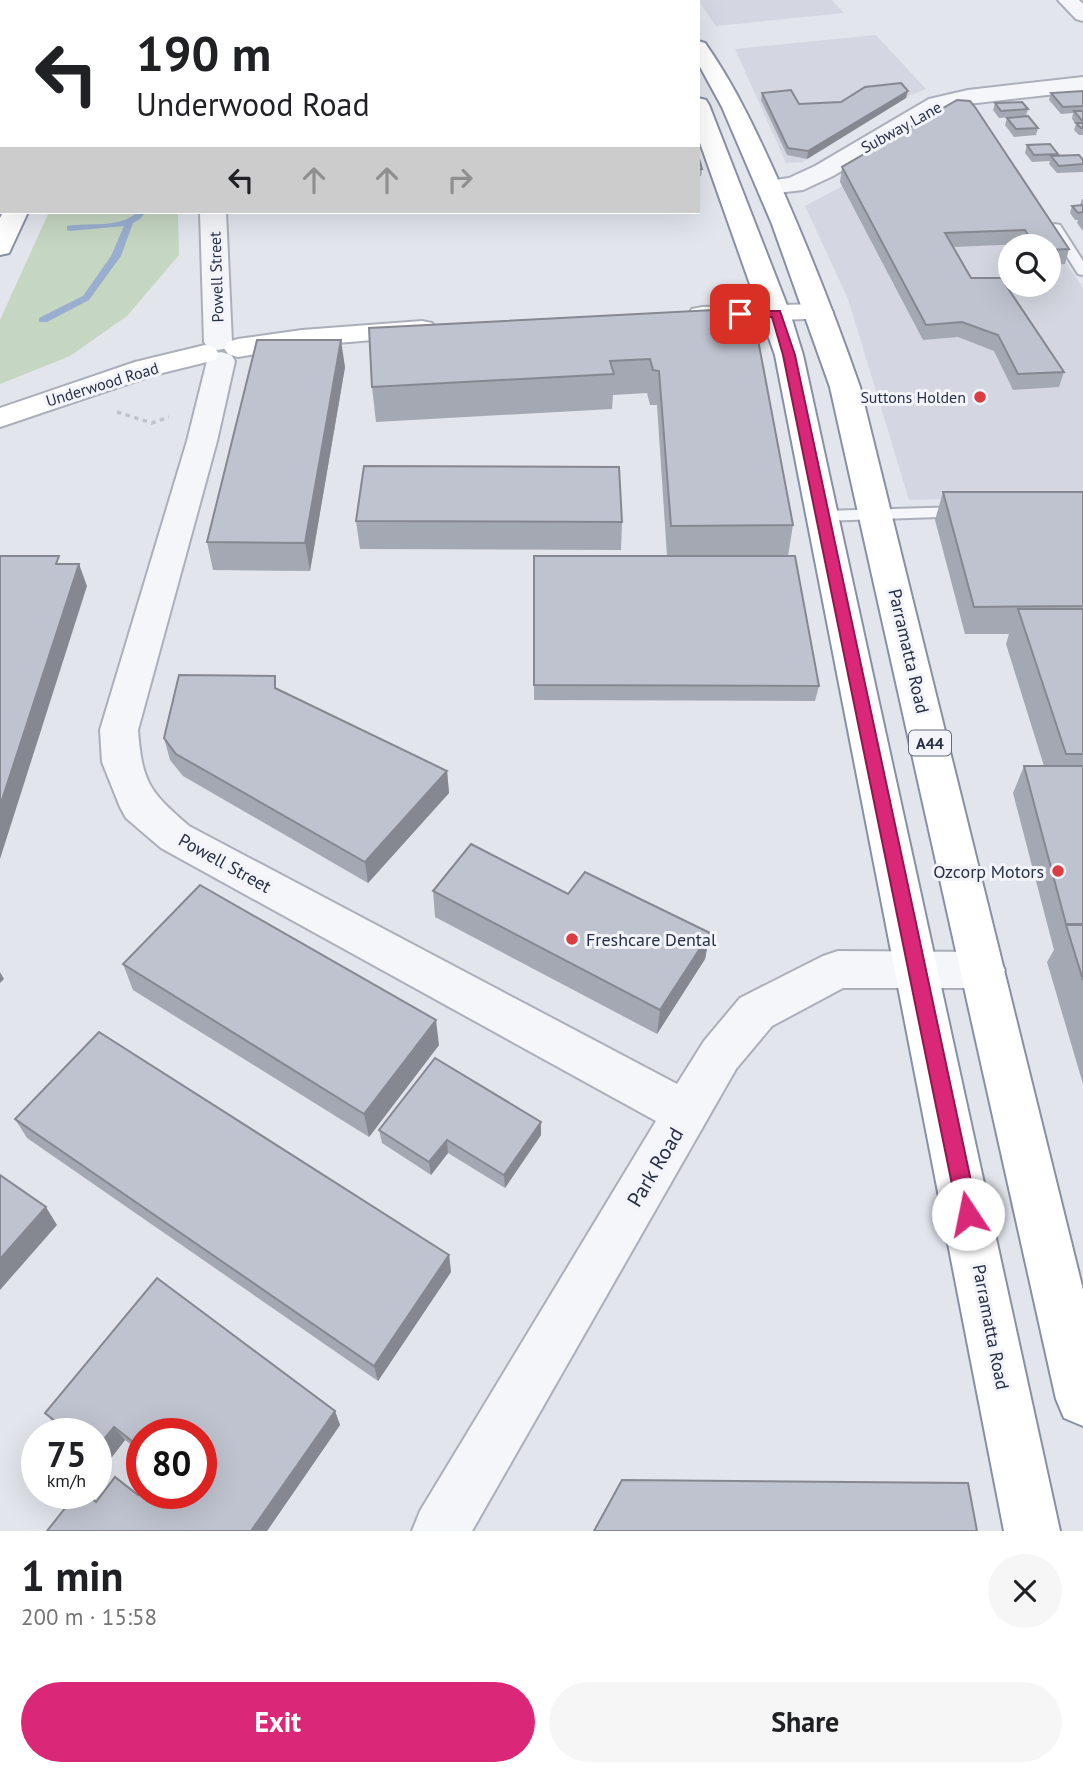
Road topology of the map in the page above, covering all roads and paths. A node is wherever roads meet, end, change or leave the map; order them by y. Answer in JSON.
{"nodes":[{"id":1,"x":1068,"y":0,"type":"edge"},
{"id":2,"x":1083,"y":15,"type":"edge"},
{"id":3,"x":700,"y":50,"type":"edge"},
{"id":4,"x":1083,"y":84,"type":"edge"},
{"id":5,"x":700,"y":110,"type":"edge"},
{"id":6,"x":769,"y":187,"type":"junction"},
{"id":7,"x":1045,"y":213,"type":"edge"},
{"id":8,"x":14,"y":214,"type":"edge"},
{"id":9,"x":213,"y":214,"type":"edge"},
{"id":10,"x":0,"y":247,"type":"edge"},
{"id":11,"x":1083,"y":271,"type":"edge"},
{"id":12,"x":819,"y":312,"type":"junction"},
{"id":13,"x":776,"y":313,"type":"junction"},
{"id":14,"x":676,"y":316,"type":"edge"},
{"id":15,"x":444,"y":327,"type":"edge"},
{"id":16,"x":219,"y":359,"type":"junction"},
{"id":17,"x":106,"y":409,"type":"dead end"},
{"id":18,"x":0,"y":418,"type":"edge"},
{"id":19,"x":986,"y":512,"type":"edge"},
{"id":20,"x":822,"y":516,"type":"junction"},
{"id":21,"x":877,"y":516,"type":"junction"},
{"id":22,"x":918,"y":969,"type":"junction"},
{"id":23,"x":983,"y":970,"type":"junction"},
{"id":24,"x":687,"y":1113,"type":"junction"},
{"id":25,"x":1083,"y":1399,"type":"edge"},
{"id":26,"x":440,"y":1531,"type":"edge"},
{"id":27,"x":1032,"y":1531,"type":"edge"}],
"edges":[{"from":1,"to":2,"type":"street"},
{"from":3,"to":6,"type":"main road","name":"Parramatta Road","number":"A44"},
{"from":4,"to":6,"type":"street","name":"Subway Lane"},
{"from":5,"to":13,"type":"main road","name":"Parramatta Road"},
{"from":6,"to":12,"type":"main road","name":"Parramatta Road","number":"A44"},
{"from":7,"to":11,"type":"lane"},
{"from":8,"to":10,"type":"main road"},
{"from":9,"to":16,"type":"street","name":"Powell Street"},
{"from":12,"to":13,"type":"main road"},
{"from":12,"to":21,"type":"main road","name":"Parramatta Road","number":"A44"},
{"from":13,"to":14,"type":"main road"},
{"from":13,"to":20,"type":"main road","name":"Parramatta Road"},
{"from":15,"to":16,"type":"main road","name":"Underwood Road"},
{"from":16,"to":17,"type":"path"},
{"from":16,"to":18,"type":"main road","name":"Underwood Road"},
{"from":16,"to":24,"type":"street","name":"Powell Street"},
{"from":19,"to":21,"type":"lane"},
{"from":20,"to":21,"type":"lane"},
{"from":20,"to":22,"type":"main road","name":"Parramatta Road"},
{"from":21,"to":23,"type":"main road","name":"Parramatta Road","number":"A44"},
{"from":22,"to":23,"type":"street","name":"Park Road"},
{"from":22,"to":24,"type":"street","name":"Park Road"},
{"from":22,"to":27,"type":"main road","name":"Parramatta Road"},
{"from":23,"to":25,"type":"main road","name":"Parramatta Road","number":"A44"},
{"from":24,"to":26,"type":"street","name":"Park Road"}]}
